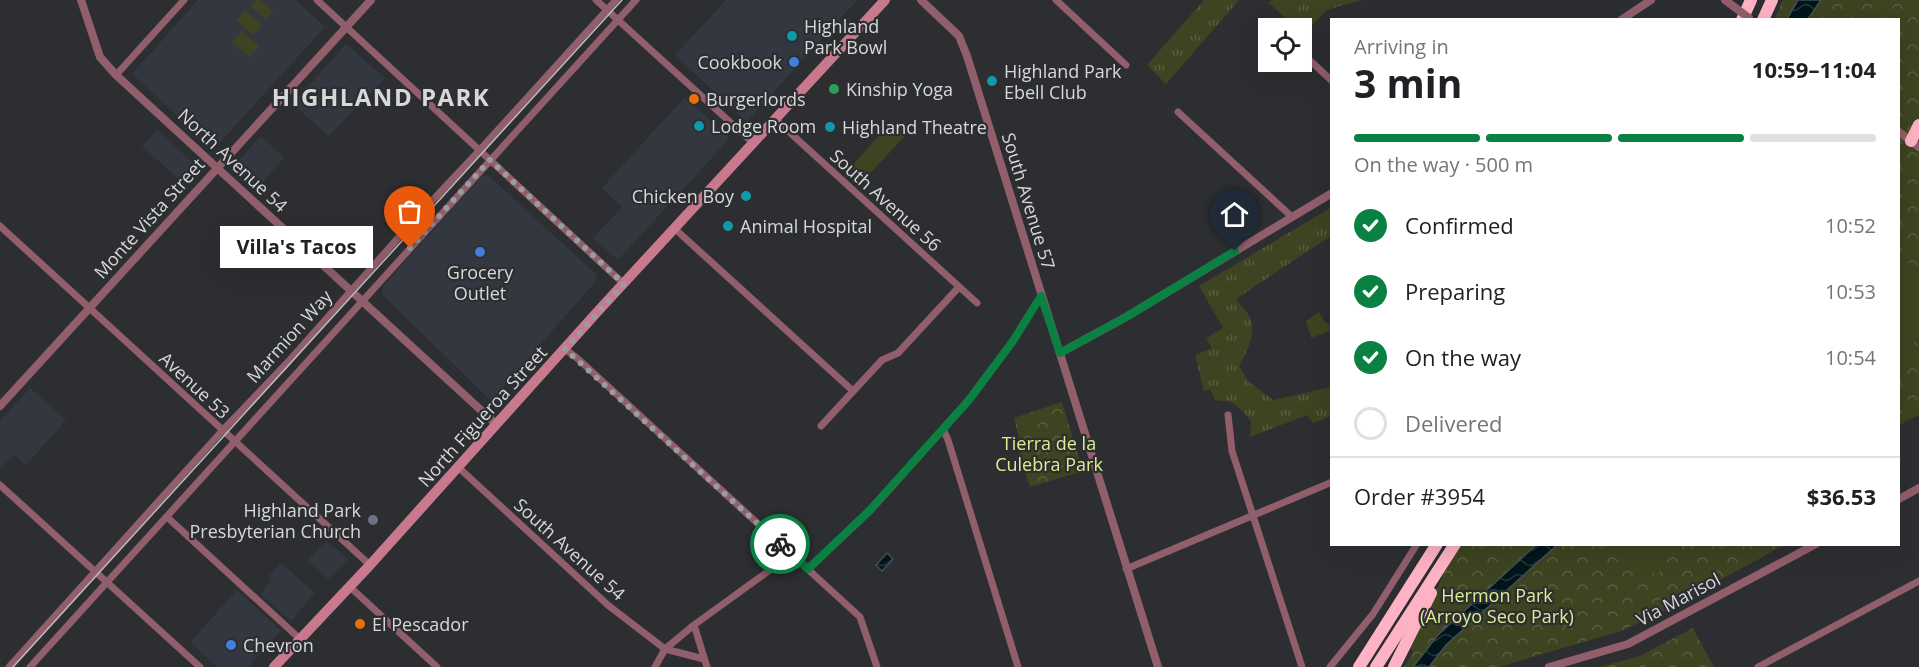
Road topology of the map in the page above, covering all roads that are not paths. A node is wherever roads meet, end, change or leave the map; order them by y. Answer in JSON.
{"nodes":[{"id":1,"x":81,"y":0,"type":"edge"},
{"id":2,"x":184,"y":0,"type":"edge"},
{"id":3,"x":317,"y":0,"type":"edge"},
{"id":4,"x":371,"y":0,"type":"edge"},
{"id":5,"x":596,"y":0,"type":"edge"},
{"id":6,"x":616,"y":0,"type":"edge"},
{"id":7,"x":636,"y":0,"type":"edge"},
{"id":8,"x":921,"y":0,"type":"edge"},
{"id":9,"x":1056,"y":0,"type":"edge"},
{"id":10,"x":1651,"y":0,"type":"edge"},
{"id":11,"x":1725,"y":0,"type":"edge"},
{"id":12,"x":1751,"y":0,"type":"edge"},
{"id":13,"x":1772,"y":0,"type":"edge"},
{"id":14,"x":881,"y":1,"type":"edge"},
{"id":15,"x":607,"y":10,"type":"junction"},
{"id":16,"x":1624,"y":18,"type":"edge"},
{"id":17,"x":1743,"y":18,"type":"edge"},
{"id":18,"x":1748,"y":18,"type":"edge"},
{"id":19,"x":1764,"y":18,"type":"edge"},
{"id":20,"x":618,"y":20,"type":"junction"},
{"id":21,"x":346,"y":27,"type":"junction"},
{"id":22,"x":1312,"y":62,"type":"edge"},
{"id":23,"x":1126,"y":65,"type":"dead end"},
{"id":24,"x":116,"y":75,"type":"junction"},
{"id":25,"x":1330,"y":79,"type":"edge"},
{"id":26,"x":1178,"y":112,"type":"dead end"},
{"id":27,"x":775,"y":119,"type":"junction"},
{"id":28,"x":1919,"y":125,"type":"edge"},
{"id":29,"x":1900,"y":133,"type":"edge"},
{"id":30,"x":753,"y":143,"type":"junction"},
{"id":31,"x":1915,"y":144,"type":"edge"},
{"id":32,"x":479,"y":151,"type":"junction"},
{"id":33,"x":490,"y":160,"type":"junction"},
{"id":34,"x":217,"y":168,"type":"junction"},
{"id":35,"x":1330,"y":195,"type":"edge"},
{"id":36,"x":1292,"y":217,"type":"junction"},
{"id":37,"x":0,"y":226,"type":"edge"},
{"id":38,"x":675,"y":229,"type":"junction"},
{"id":39,"x":624,"y":284,"type":"junction"},
{"id":40,"x":959,"y":287,"type":"junction"},
{"id":41,"x":351,"y":290,"type":"junction"},
{"id":42,"x":1041,"y":296,"type":"junction"},
{"id":43,"x":362,"y":300,"type":"junction"},
{"id":44,"x":977,"y":303,"type":"dead end"},
{"id":45,"x":89,"y":308,"type":"junction"},
{"id":46,"x":565,"y":349,"type":"junction"},
{"id":47,"x":1060,"y":353,"type":"junction"},
{"id":48,"x":853,"y":391,"type":"junction"},
{"id":49,"x":0,"y":406,"type":"edge"},
{"id":50,"x":1228,"y":415,"type":"dead end"},
{"id":51,"x":496,"y":424,"type":"junction"},
{"id":52,"x":821,"y":426,"type":"dead end"},
{"id":53,"x":943,"y":429,"type":"junction"},
{"id":54,"x":222,"y":431,"type":"junction"},
{"id":55,"x":235,"y":442,"type":"junction"},
{"id":56,"x":458,"y":466,"type":"junction"},
{"id":57,"x":1330,"y":483,"type":"edge"},
{"id":58,"x":0,"y":485,"type":"edge"},
{"id":59,"x":1919,"y":488,"type":"edge"},
{"id":60,"x":1900,"y":498,"type":"edge"},
{"id":61,"x":1253,"y":515,"type":"junction"},
{"id":62,"x":167,"y":518,"type":"junction"},
{"id":63,"x":1416,"y":546,"type":"edge"},
{"id":64,"x":1436,"y":546,"type":"edge"},
{"id":65,"x":1454,"y":546,"type":"edge"},
{"id":66,"x":1811,"y":546,"type":"edge"},
{"id":67,"x":792,"y":554,"type":"junction"},
{"id":68,"x":370,"y":565,"type":"junction"},
{"id":69,"x":808,"y":569,"type":"junction"},
{"id":70,"x":1126,"y":569,"type":"junction"},
{"id":71,"x":96,"y":572,"type":"junction"},
{"id":72,"x":1438,"y":572,"type":"junction"},
{"id":73,"x":1919,"y":581,"type":"edge"},
{"id":74,"x":107,"y":582,"type":"junction"},
{"id":75,"x":350,"y":586,"type":"junction"},
{"id":76,"x":694,"y":625,"type":"junction"},
{"id":77,"x":300,"y":639,"type":"junction"},
{"id":78,"x":665,"y":649,"type":"junction"},
{"id":79,"x":704,"y":659,"type":"junction"},
{"id":80,"x":9,"y":667,"type":"edge"},
{"id":81,"x":30,"y":667,"type":"edge"},
{"id":82,"x":200,"y":667,"type":"edge"},
{"id":83,"x":274,"y":667,"type":"edge"},
{"id":84,"x":437,"y":667,"type":"edge"},
{"id":85,"x":655,"y":667,"type":"edge"},
{"id":86,"x":706,"y":667,"type":"edge"},
{"id":87,"x":877,"y":667,"type":"edge"},
{"id":88,"x":1018,"y":667,"type":"edge"},
{"id":89,"x":1158,"y":667,"type":"edge"},
{"id":90,"x":1302,"y":667,"type":"edge"},
{"id":91,"x":1330,"y":667,"type":"edge"},
{"id":92,"x":1359,"y":667,"type":"edge"},
{"id":93,"x":1376,"y":667,"type":"edge"},
{"id":94,"x":1394,"y":667,"type":"edge"},
{"id":95,"x":1550,"y":667,"type":"edge"},
{"id":96,"x":1758,"y":667,"type":"edge"}],
"edges":[{"from":1,"to":24,"type":"street","name":"North Avenue 54"},
{"from":2,"to":24,"type":"street"},
{"from":3,"to":21,"type":"street"},
{"from":4,"to":21,"type":"street","name":"Monte Vista Street"},
{"from":5,"to":15,"type":"street"},
{"from":6,"to":15,"type":"street","name":"Marmion Way"},
{"from":7,"to":20,"type":"street","name":"Marmion Way"},
{"from":8,"to":42,"type":"street","name":"South Avenue 57"},
{"from":9,"to":23,"type":"street"},
{"from":10,"to":16,"type":"street"},
{"from":11,"to":18,"type":"street","bridge":true},
{"from":12,"to":17,"type":"highway"},
{"from":13,"to":19,"type":"highway"},
{"from":14,"to":27,"type":"main road","name":"North Figueroa Street"},
{"from":15,"to":20,"type":"street"},
{"from":15,"to":32,"type":"street","name":"Marmion Way"},
{"from":20,"to":30,"type":"street"},
{"from":20,"to":33,"type":"street","name":"Marmion Way"},
{"from":21,"to":32,"type":"street"},
{"from":21,"to":34,"type":"street","name":"Monte Vista Street"},
{"from":22,"to":25,"type":"street"},
{"from":24,"to":34,"type":"street","name":"North Avenue 54"},
{"from":26,"to":36,"type":"street"},
{"from":27,"to":30,"type":"main road","name":"North Figueroa Street"},
{"from":27,"to":40,"type":"street","name":"South Avenue 56"},
{"from":28,"to":31,"type":"highway"},
{"from":29,"to":31,"type":"street"},
{"from":30,"to":38,"type":"main road","name":"North Figueroa Street"},
{"from":32,"to":33,"type":"street"},
{"from":32,"to":41,"type":"street","name":"Marmion Way"},
{"from":33,"to":39,"type":"street"},
{"from":33,"to":43,"type":"street","name":"Marmion Way"},
{"from":34,"to":41,"type":"street","name":"North Avenue 54"},
{"from":34,"to":45,"type":"street","name":"Monte Vista Street"},
{"from":35,"to":36,"type":"street"},
{"from":36,"to":47,"type":"street"},
{"from":37,"to":45,"type":"street","name":"Avenue 53"},
{"from":38,"to":39,"type":"main road","name":"North Figueroa Street"},
{"from":38,"to":48,"type":"street"},
{"from":39,"to":46,"type":"main road","name":"North Figueroa Street"},
{"from":40,"to":44,"type":"street","name":"South Avenue 56"},
{"from":40,"to":48,"type":"street"},
{"from":41,"to":43,"type":"street","name":"North Avenue 54"},
{"from":41,"to":54,"type":"street","name":"Marmion Way"},
{"from":42,"to":47,"type":"street","name":"South Avenue 57"},
{"from":42,"to":53,"type":"street"},
{"from":43,"to":51,"type":"street","name":"North Avenue 54"},
{"from":43,"to":55,"type":"street","name":"Marmion Way"},
{"from":45,"to":49,"type":"street","name":"Monte Vista Street"},
{"from":45,"to":54,"type":"street","name":"Avenue 53"},
{"from":46,"to":51,"type":"main road","name":"North Figueroa Street"},
{"from":46,"to":67,"type":"street"},
{"from":47,"to":70,"type":"street","name":"South Avenue 57"},
{"from":48,"to":52,"type":"street"},
{"from":50,"to":61,"type":"street"},
{"from":51,"to":56,"type":"main road","name":"North Figueroa Street"},
{"from":53,"to":69,"type":"street"},
{"from":53,"to":88,"type":"street"},
{"from":54,"to":55,"type":"street","name":"Avenue 53"},
{"from":54,"to":71,"type":"street","name":"Marmion Way"},
{"from":55,"to":62,"type":"street","name":"Marmion Way"},
{"from":55,"to":68,"type":"street","name":"Avenue 53"},
{"from":56,"to":68,"type":"main road","name":"North Figueroa Street"},
{"from":56,"to":78,"type":"street","name":"South Avenue 54"},
{"from":57,"to":61,"type":"street"},
{"from":58,"to":71,"type":"street"},
{"from":59,"to":60,"type":"street"},
{"from":61,"to":70,"type":"street"},
{"from":61,"to":90,"type":"street"},
{"from":62,"to":74,"type":"street","name":"Marmion Way"},
{"from":62,"to":77,"type":"street"},
{"from":63,"to":91,"type":"street"},
{"from":64,"to":92,"type":"highway"},
{"from":65,"to":72,"type":"highway"},
{"from":66,"to":95,"type":"street","name":"Via Marisol"},
{"from":67,"to":69,"type":"street"},
{"from":67,"to":76,"type":"street"},
{"from":68,"to":75,"type":"main road","name":"North Figueroa Street"},
{"from":69,"to":87,"type":"street"},
{"from":70,"to":89,"type":"street","name":"South Avenue 57"},
{"from":71,"to":74,"type":"street"},
{"from":71,"to":80,"type":"street","name":"Marmion Way"},
{"from":72,"to":93,"type":"highway"},
{"from":72,"to":94,"type":"highway"},
{"from":73,"to":96,"type":"street"},
{"from":74,"to":81,"type":"street","name":"Marmion Way"},
{"from":74,"to":82,"type":"street"},
{"from":75,"to":77,"type":"main road","name":"North Figueroa Street"},
{"from":75,"to":84,"type":"street"},
{"from":76,"to":78,"type":"street"},
{"from":76,"to":79,"type":"street"},
{"from":77,"to":83,"type":"main road","name":"North Figueroa Street"},
{"from":78,"to":79,"type":"street"},
{"from":78,"to":85,"type":"street"},
{"from":79,"to":86,"type":"street"}]}
